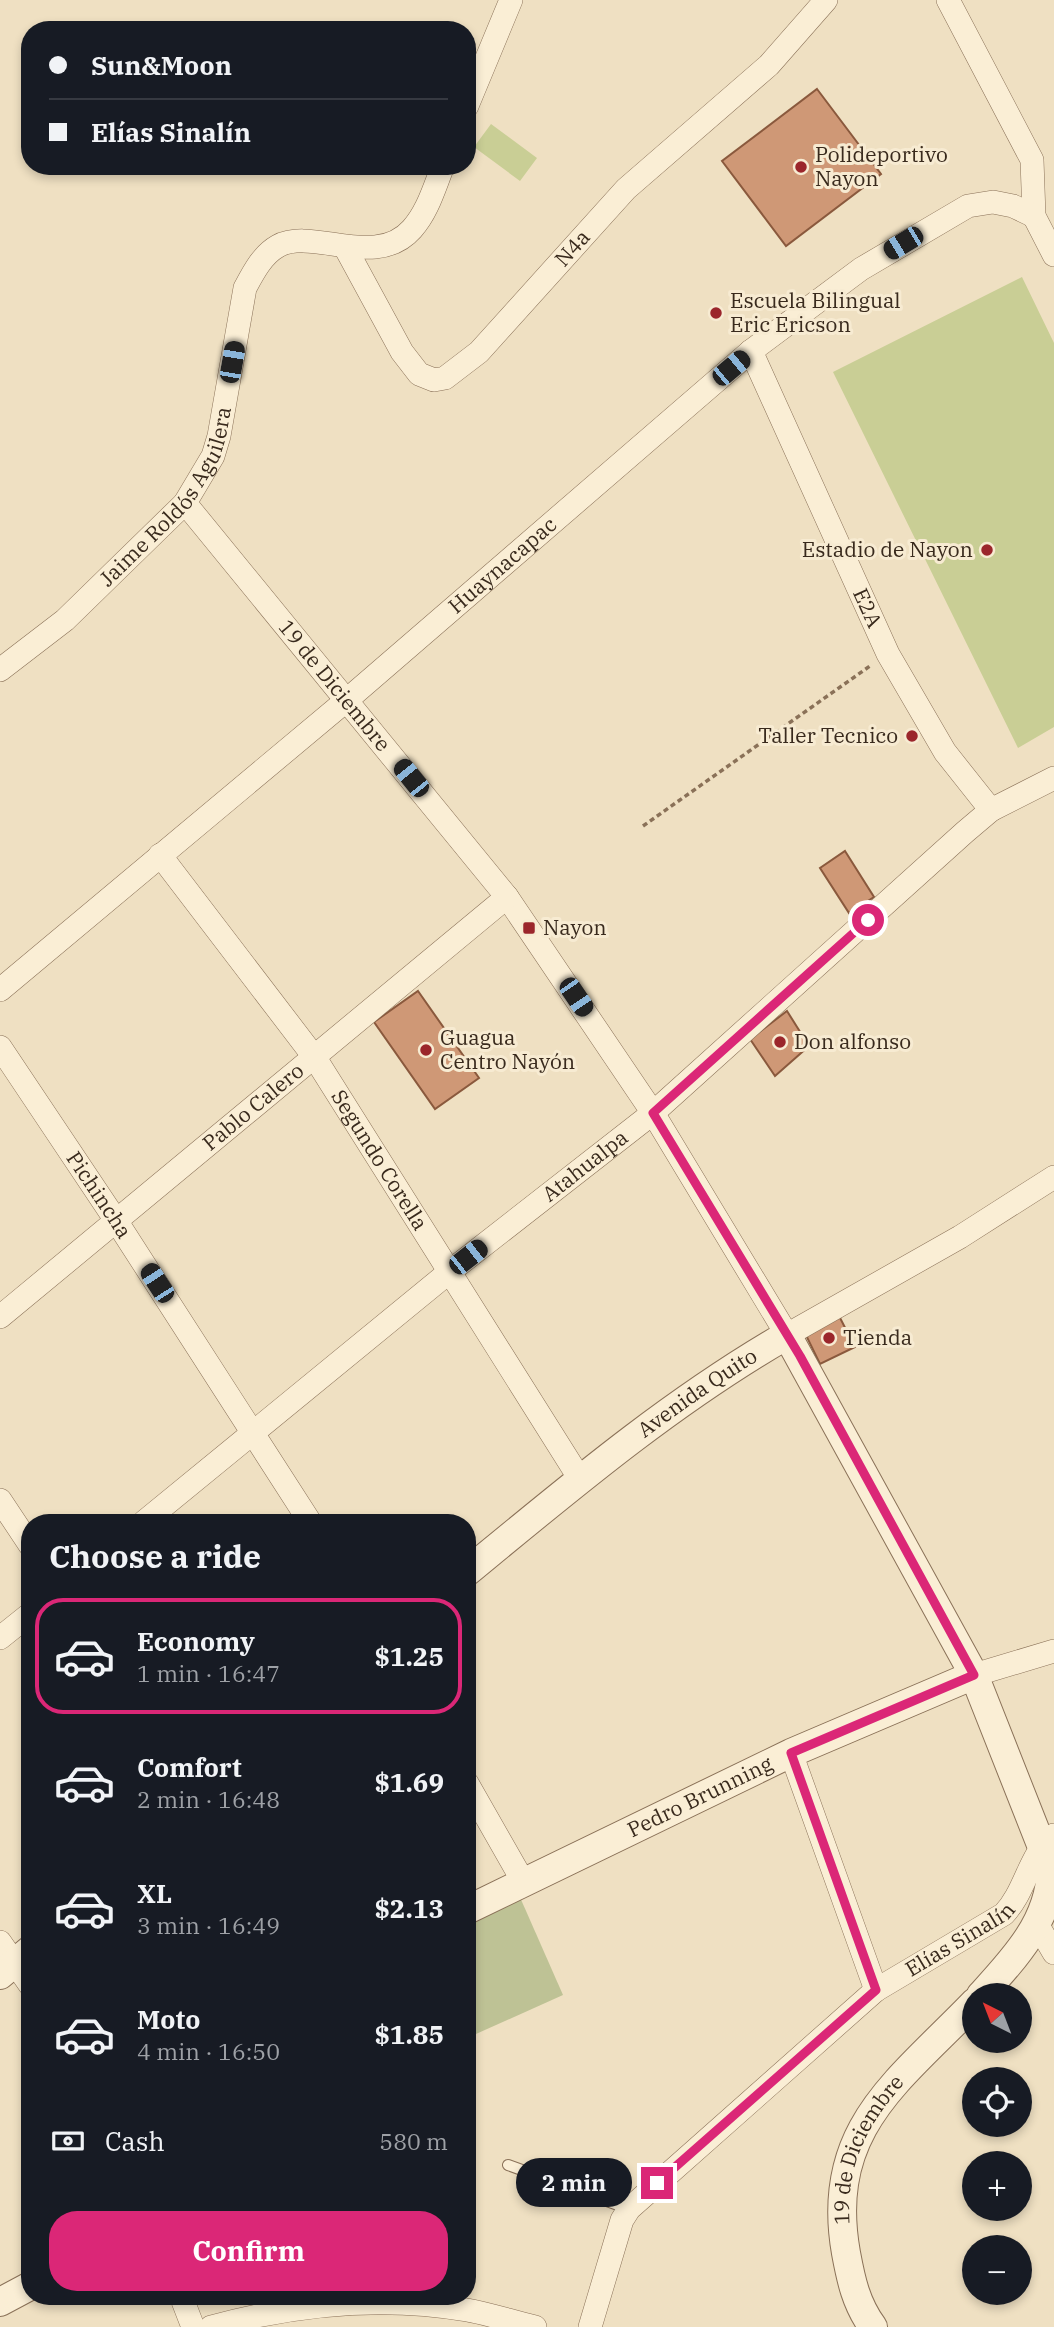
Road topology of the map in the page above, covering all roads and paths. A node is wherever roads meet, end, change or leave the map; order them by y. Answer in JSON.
{"nodes":[{"id":1,"x":511,"y":0,"type":"edge"},
{"id":2,"x":826,"y":0,"type":"edge"},
{"id":3,"x":948,"y":0,"type":"edge"},
{"id":4,"x":476,"y":84,"type":"edge"},
{"id":5,"x":435,"y":175,"type":"edge"},
{"id":6,"x":1034,"y":216,"type":"junction"},
{"id":7,"x":345,"y":247,"type":"junction"},
{"id":8,"x":1054,"y":255,"type":"edge"},
{"id":9,"x":751,"y":351,"type":"junction"},
{"id":10,"x":185,"y":503,"type":"junction"},
{"id":11,"x":888,"y":654,"type":"junction"},
{"id":12,"x":0,"y":670,"type":"edge"},
{"id":13,"x":348,"y":699,"type":"junction"},
{"id":14,"x":1054,"y":778,"type":"edge"},
{"id":15,"x":991,"y":810,"type":"junction"},
{"id":16,"x":643,"y":826,"type":"dead end"},
{"id":17,"x":160,"y":855,"type":"junction"},
{"id":18,"x":507,"y":897,"type":"junction"},
{"id":19,"x":0,"y":990,"type":"edge"},
{"id":20,"x":0,"y":1047,"type":"edge"},
{"id":21,"x":315,"y":1058,"type":"junction"},
{"id":22,"x":653,"y":1113,"type":"junction"},
{"id":23,"x":1054,"y":1177,"type":"edge"},
{"id":24,"x":115,"y":1219,"type":"junction"},
{"id":25,"x":448,"y":1273,"type":"junction"},
{"id":26,"x":0,"y":1317,"type":"edge"},
{"id":27,"x":787,"y":1335,"type":"junction"},
{"id":28,"x":253,"y":1433,"type":"junction"},
{"id":29,"x":580,"y":1479,"type":"junction"},
{"id":30,"x":0,"y":1500,"type":"edge"},
{"id":31,"x":154,"y":1514,"type":"edge"},
{"id":32,"x":305,"y":1514,"type":"edge"},
{"id":33,"x":21,"y":1532,"type":"edge"},
{"id":34,"x":476,"y":1565,"type":"edge"},
{"id":35,"x":21,"y":1621,"type":"edge"},
{"id":36,"x":0,"y":1637,"type":"edge"},
{"id":37,"x":1054,"y":1651,"type":"edge"},
{"id":38,"x":974,"y":1675,"type":"junction"},
{"id":39,"x":791,"y":1753,"type":"junction"},
{"id":40,"x":476,"y":1799,"type":"edge"},
{"id":41,"x":1049,"y":1839,"type":"edge"},
{"id":42,"x":524,"y":1883,"type":"junction"},
{"id":43,"x":476,"y":1906,"type":"edge"},
{"id":44,"x":1037,"y":1924,"type":"junction"},
{"id":45,"x":1054,"y":1954,"type":"edge"},
{"id":46,"x":991,"y":1983,"type":"edge"},
{"id":47,"x":876,"y":1990,"type":"junction"},
{"id":48,"x":962,"y":2016,"type":"edge"},
{"id":49,"x":508,"y":2165,"type":"dead end"},
{"id":50,"x":629,"y":2208,"type":"junction"},
{"id":51,"x":21,"y":2291,"type":"edge"},
{"id":52,"x":0,"y":2302,"type":"edge"},
{"id":53,"x":184,"y":2305,"type":"edge"},
{"id":54,"x":317,"y":2305,"type":"edge"},
{"id":55,"x":422,"y":2305,"type":"edge"},
{"id":56,"x":871,"y":2326,"type":"edge"},
{"id":57,"x":193,"y":2327,"type":"edge"},
{"id":58,"x":211,"y":2327,"type":"edge"},
{"id":59,"x":535,"y":2327,"type":"edge"},
{"id":60,"x":590,"y":2327,"type":"edge"}],
"edges":[{"from":1,"to":4,"type":"street"},
{"from":2,"to":7,"type":"street","name":"N4a"},
{"from":3,"to":6,"type":"street"},
{"from":5,"to":7,"type":"street","name":"Jaime Roldós Aguilera"},
{"from":6,"to":8,"type":"street"},
{"from":6,"to":9,"type":"street","name":"Huaynacapac"},
{"from":7,"to":10,"type":"street","name":"Jaime Roldós Aguilera"},
{"from":9,"to":11,"type":"street","name":"E2A"},
{"from":9,"to":13,"type":"street","name":"Huaynacapac"},
{"from":10,"to":12,"type":"street","name":"Jaime Roldós Aguilera"},
{"from":10,"to":13,"type":"street","name":"19 de Diciembre"},
{"from":11,"to":15,"type":"street","name":"E2A"},
{"from":11,"to":16,"type":"path"},
{"from":13,"to":17,"type":"street","name":"Huaynacapac"},
{"from":13,"to":18,"type":"street","name":"19 de Diciembre"},
{"from":14,"to":15,"type":"street","name":"Atahualpa"},
{"from":15,"to":22,"type":"street","name":"Atahualpa"},
{"from":17,"to":19,"type":"street","name":"Huaynacapac"},
{"from":17,"to":21,"type":"street","name":"Segundo Corella"},
{"from":18,"to":21,"type":"street","name":"Pablo Calero"},
{"from":18,"to":22,"type":"street","name":"19 de Diciembre"},
{"from":20,"to":24,"type":"street","name":"Pichincha"},
{"from":21,"to":24,"type":"street","name":"Pablo Calero"},
{"from":21,"to":25,"type":"street","name":"Segundo Corella"},
{"from":22,"to":25,"type":"street","name":"Atahualpa"},
{"from":22,"to":27,"type":"street","name":"19 de Diciembre"},
{"from":23,"to":27,"type":"street","name":"Avenida Quito"},
{"from":24,"to":26,"type":"street","name":"Pablo Calero"},
{"from":24,"to":28,"type":"street","name":"Pichincha"},
{"from":25,"to":28,"type":"street","name":"Atahualpa"},
{"from":25,"to":29,"type":"street","name":"Segundo Corella"},
{"from":27,"to":29,"type":"street","name":"Avenida Quito"},
{"from":27,"to":38,"type":"street","name":"19 de Diciembre"},
{"from":28,"to":31,"type":"street","name":"Atahualpa"},
{"from":28,"to":32,"type":"street","name":"Pichincha"},
{"from":29,"to":34,"type":"street","name":"Avenida Quito"},
{"from":30,"to":33,"type":"street"},
{"from":35,"to":36,"type":"street"},
{"from":37,"to":38,"type":"street","name":"Pedro Brunning"},
{"from":38,"to":39,"type":"street","name":"Pedro Brunning"},
{"from":38,"to":41,"type":"street","name":"19 de Diciembre"},
{"from":39,"to":42,"type":"street","name":"Pedro Brunning"},
{"from":39,"to":47,"type":"street"},
{"from":40,"to":42,"type":"street"},
{"from":41,"to":44,"type":"street","name":"19 de Diciembre"},
{"from":41,"to":47,"type":"street","name":"Elías Sinalín"},
{"from":42,"to":43,"type":"street","name":"Pedro Brunning"},
{"from":44,"to":45,"type":"street"},
{"from":44,"to":46,"type":"street","name":"19 de Diciembre"},
{"from":47,"to":50,"type":"street","name":"Elías Sinalín"},
{"from":48,"to":56,"type":"street","name":"19 de Diciembre"},
{"from":49,"to":50,"type":"lane"},
{"from":50,"to":60,"type":"street","name":"Elías Sinalín"},
{"from":51,"to":52,"type":"street"},
{"from":53,"to":57,"type":"street"},
{"from":54,"to":58,"type":"street"},
{"from":55,"to":59,"type":"street"}]}
